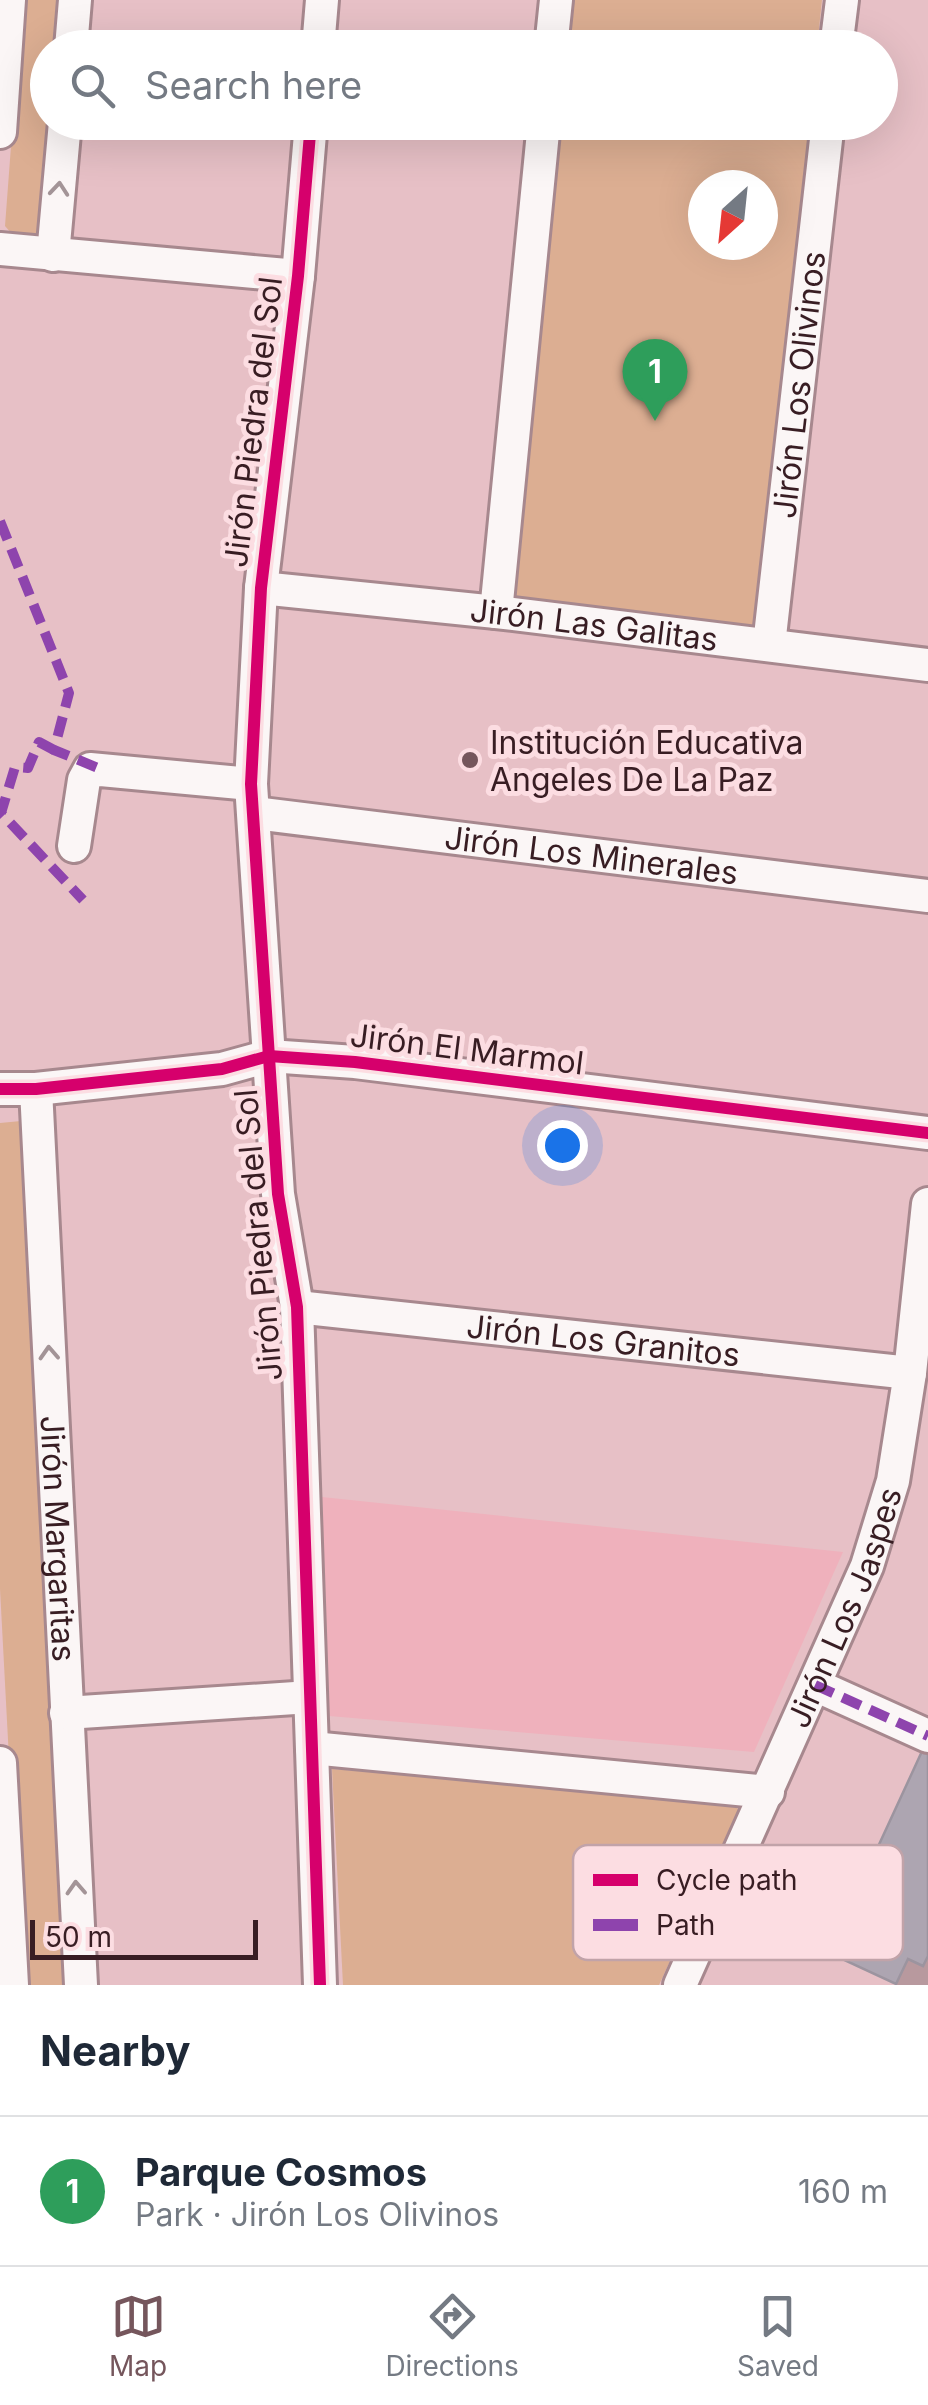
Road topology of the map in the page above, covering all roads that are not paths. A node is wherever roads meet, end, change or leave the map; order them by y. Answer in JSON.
{"nodes":[{"id":1,"x":76,"y":0,"type":"edge"},
{"id":2,"x":322,"y":0,"type":"edge"},
{"id":3,"x":556,"y":0,"type":"edge"},
{"id":4,"x":842,"y":0,"type":"edge"},
{"id":5,"x":5,"y":20,"type":"edge"},
{"id":6,"x":73,"y":30,"type":"edge"},
{"id":7,"x":320,"y":30,"type":"edge"},
{"id":8,"x":553,"y":30,"type":"edge"},
{"id":9,"x":838,"y":30,"type":"edge"},
{"id":10,"x":0,"y":132,"type":"edge"},
{"id":11,"x":63,"y":140,"type":"edge"},
{"id":12,"x":310,"y":140,"type":"edge"},
{"id":13,"x":542,"y":140,"type":"edge"},
{"id":14,"x":826,"y":140,"type":"edge"},
{"id":15,"x":0,"y":249,"type":"edge"},
{"id":16,"x":53,"y":255,"type":"junction"},
{"id":17,"x":298,"y":276,"type":"junction"},
{"id":18,"x":261,"y":588,"type":"junction"},
{"id":19,"x":496,"y":612,"type":"junction"},
{"id":20,"x":769,"y":645,"type":"junction"},
{"id":21,"x":928,"y":665,"type":"edge"},
{"id":22,"x":252,"y":798,"type":"junction"},
{"id":23,"x":74,"y":846,"type":"dead end"},
{"id":24,"x":928,"y":896,"type":"edge"},
{"id":25,"x":269,"y":1056,"type":"junction"},
{"id":26,"x":0,"y":1089,"type":"edge"},
{"id":27,"x":36,"y":1090,"type":"junction"},
{"id":28,"x":928,"y":1133,"type":"edge"},
{"id":29,"x":928,"y":1204,"type":"edge"},
{"id":30,"x":298,"y":1308,"type":"junction"},
{"id":31,"x":910,"y":1372,"type":"junction"},
{"id":32,"x":815,"y":1685,"type":"junction"},
{"id":33,"x":310,"y":1697,"type":"junction"},
{"id":34,"x":66,"y":1713,"type":"junction"},
{"id":35,"x":928,"y":1736,"type":"edge"},
{"id":36,"x":312,"y":1748,"type":"junction"},
{"id":37,"x":0,"y":1763,"type":"edge"},
{"id":38,"x":768,"y":1792,"type":"junction"},
{"id":39,"x":744,"y":1845,"type":"edge"},
{"id":40,"x":691,"y":1960,"type":"edge"},
{"id":41,"x":12,"y":1985,"type":"edge"},
{"id":42,"x":81,"y":1985,"type":"edge"},
{"id":43,"x":320,"y":1985,"type":"edge"},
{"id":44,"x":680,"y":1985,"type":"edge"}],
"edges":[{"from":1,"to":6,"type":"street"},
{"from":2,"to":7,"type":"street"},
{"from":3,"to":8,"type":"street"},
{"from":4,"to":9,"type":"street"},
{"from":5,"to":10,"type":"street"},
{"from":16,"to":11,"type":"street","one_way":true},
{"from":12,"to":17,"type":"street","name":"Jirón Piedra del Sol"},
{"from":13,"to":19,"type":"street"},
{"from":14,"to":20,"type":"street","name":"Jirón Los Olivinos"},
{"from":15,"to":16,"type":"street"},
{"from":16,"to":17,"type":"street"},
{"from":17,"to":18,"type":"street","name":"Jirón Piedra del Sol"},
{"from":18,"to":19,"type":"street","name":"Jirón Las Galitas"},
{"from":18,"to":22,"type":"street","name":"Jirón Piedra del Sol"},
{"from":19,"to":20,"type":"street","name":"Jirón Las Galitas"},
{"from":20,"to":21,"type":"street","name":"Jirón Las Galitas"},
{"from":22,"to":23,"type":"street","name":"Jirón Los Minerales"},
{"from":22,"to":24,"type":"street","name":"Jirón Los Minerales"},
{"from":22,"to":25,"type":"street","name":"Jirón Piedra del Sol"},
{"from":25,"to":27,"type":"street","name":"Jirón El Marmol"},
{"from":25,"to":28,"type":"street","name":"Jirón El Marmol"},
{"from":25,"to":30,"type":"street","name":"Jirón Piedra del Sol"},
{"from":26,"to":27,"type":"street","name":"Jirón El Marmol"},
{"from":34,"to":27,"type":"street","name":"Jirón Margaritas","one_way":true},
{"from":29,"to":31,"type":"street","name":"Jirón Los Jaspes"},
{"from":30,"to":31,"type":"street","name":"Jirón Los Granitos"},
{"from":30,"to":33,"type":"street","name":"Jirón Piedra del Sol"},
{"from":31,"to":32,"type":"street","name":"Jirón Los Jaspes"},
{"from":32,"to":35,"type":"street"},
{"from":32,"to":38,"type":"street","name":"Jirón Los Jaspes"},
{"from":33,"to":34,"type":"street"},
{"from":33,"to":36,"type":"street","name":"Jirón Piedra del Sol"},
{"from":42,"to":34,"type":"street","name":"Jirón Margaritas","one_way":true},
{"from":36,"to":38,"type":"street"},
{"from":36,"to":43,"type":"street","name":"Jirón Piedra del Sol"},
{"from":37,"to":41,"type":"street"},
{"from":38,"to":39,"type":"street","name":"Jirón Los Jaspes"},
{"from":40,"to":44,"type":"street","name":"Jirón Los Jaspes"}]}
